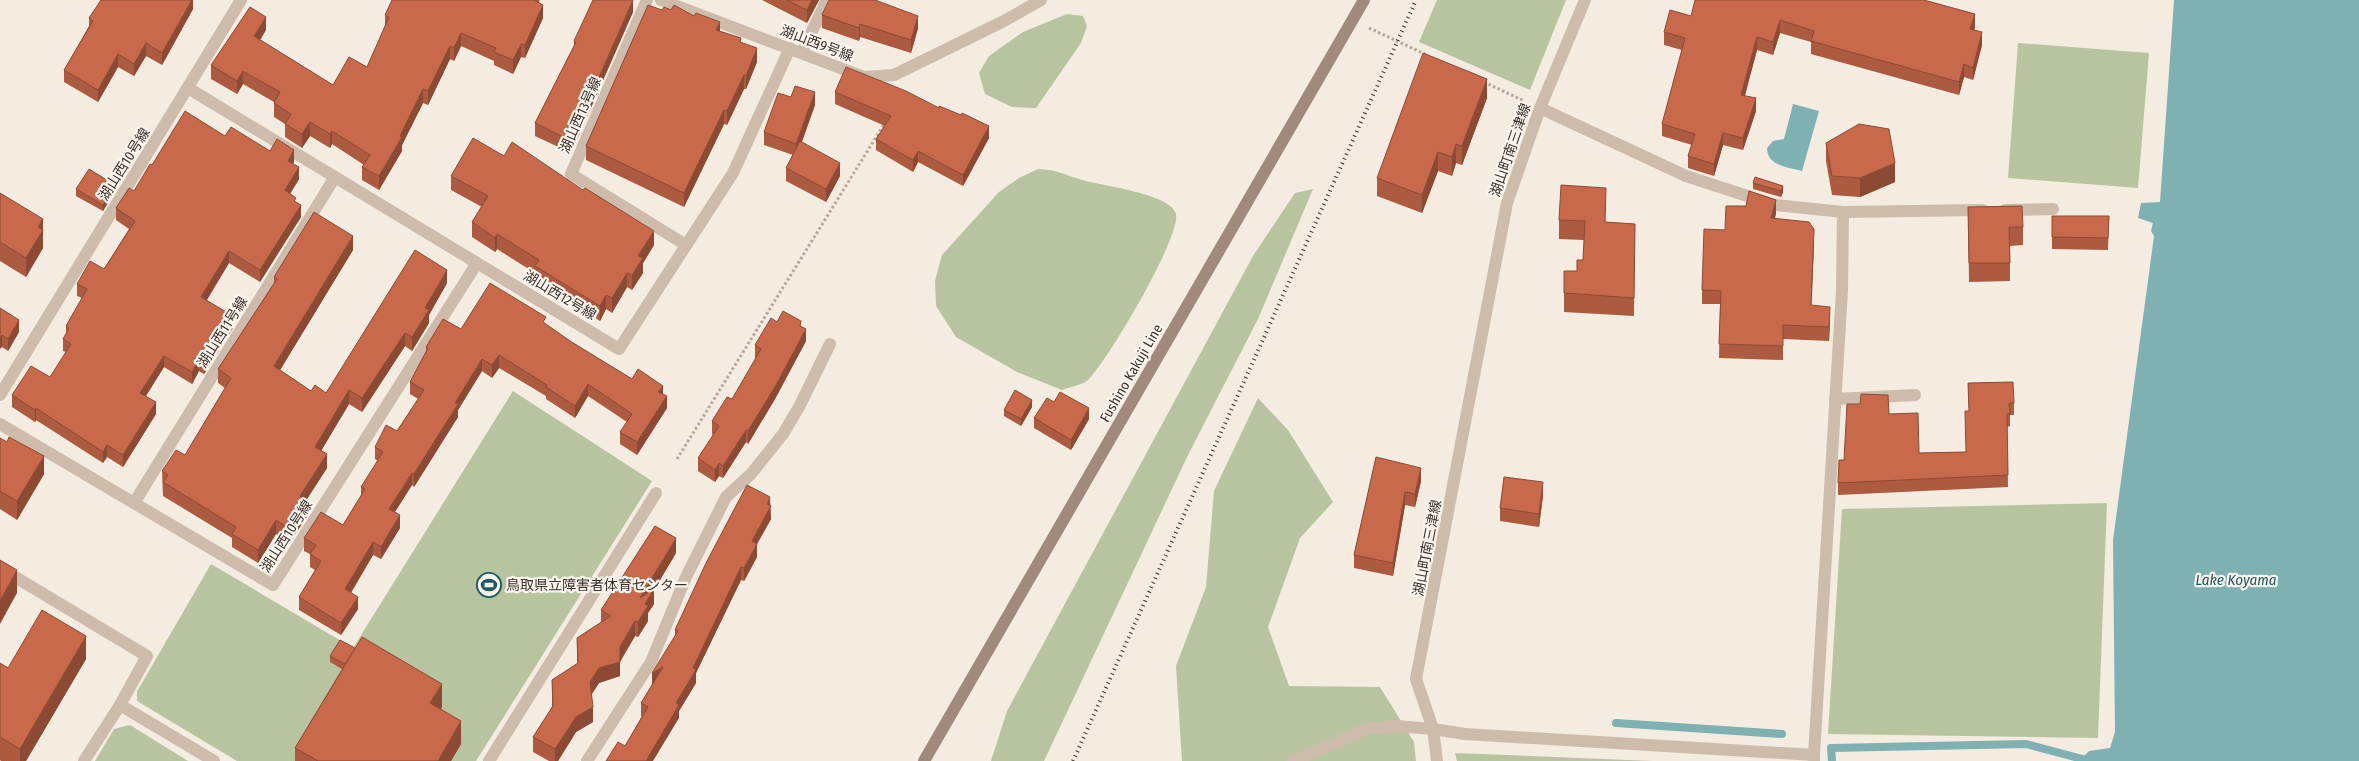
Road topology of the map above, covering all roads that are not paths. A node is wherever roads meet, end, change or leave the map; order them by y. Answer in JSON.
{"nodes":[{"id":1,"x":241,"y":0,"type":"edge"},
{"id":2,"x":647,"y":0,"type":"edge"},
{"id":3,"x":662,"y":0,"type":"edge"},
{"id":4,"x":827,"y":0,"type":"edge"},
{"id":5,"x":1041,"y":0,"type":"edge"},
{"id":6,"x":1364,"y":0,"type":"edge"},
{"id":7,"x":1585,"y":0,"type":"edge"},
{"id":8,"x":796,"y":50,"type":"junction"},
{"id":9,"x":188,"y":88,"type":"junction"},
{"id":10,"x":1540,"y":108,"type":"junction"},
{"id":11,"x":335,"y":177,"type":"junction"},
{"id":12,"x":2053,"y":209,"type":"dead end"},
{"id":13,"x":1843,"y":212,"type":"junction"},
{"id":14,"x":686,"y":245,"type":"junction"},
{"id":15,"x":477,"y":262,"type":"junction"},
{"id":16,"x":830,"y":344,"type":"dead end"},
{"id":17,"x":0,"y":395,"type":"edge"},
{"id":18,"x":1915,"y":395,"type":"dead end"},
{"id":19,"x":1835,"y":399,"type":"junction"},
{"id":20,"x":0,"y":424,"type":"edge"},
{"id":21,"x":656,"y":493,"type":"dead end"},
{"id":22,"x":134,"y":503,"type":"junction"},
{"id":23,"x":0,"y":568,"type":"edge"},
{"id":24,"x":120,"y":705,"type":"junction"},
{"id":25,"x":1433,"y":729,"type":"junction"},
{"id":26,"x":1814,"y":758,"type":"edge"},
{"id":27,"x":494,"y":759,"type":"edge"},
{"id":28,"x":84,"y":761,"type":"edge"},
{"id":29,"x":214,"y":761,"type":"edge"},
{"id":30,"x":588,"y":761,"type":"edge"},
{"id":31,"x":924,"y":761,"type":"edge"},
{"id":32,"x":1294,"y":761,"type":"edge"},
{"id":33,"x":1437,"y":761,"type":"edge"}],
"edges":[{"from":1,"to":9,"type":"street","name":"湖山西10号線"},
{"from":2,"to":14,"type":"street","name":"湖山西13号線"},
{"from":3,"to":8,"type":"street","name":"湖山西9号線"},
{"from":4,"to":8,"type":"street","name":"湖山西12号線"},
{"from":5,"to":8,"type":"street","name":"湖山西9号線"},
{"from":6,"to":31,"type":"main road","name":"Fushino Kakuji Line"},
{"from":7,"to":10,"type":"street","name":"湖山町南三津線"},
{"from":8,"to":14,"type":"street","name":"湖山西12号線"},
{"from":9,"to":11,"type":"street","name":"湖山西12号線"},
{"from":9,"to":17,"type":"street","name":"湖山西10号線"},
{"from":10,"to":13,"type":"street"},
{"from":10,"to":25,"type":"street","name":"湖山町南三津線"},
{"from":11,"to":15,"type":"street","name":"湖山西12号線"},
{"from":11,"to":22,"type":"street","name":"湖山西11号線"},
{"from":12,"to":13,"type":"street"},
{"from":13,"to":19,"type":"street"},
{"from":14,"to":15,"type":"street","name":"湖山西12号線"},
{"from":15,"to":22,"type":"street","name":"湖山西10号線"},
{"from":16,"to":30,"type":"street"},
{"from":18,"to":19,"type":"street"},
{"from":19,"to":26,"type":"street"},
{"from":20,"to":22,"type":"street","name":"湖山西10号線"},
{"from":21,"to":27,"type":"street"},
{"from":23,"to":24,"type":"street"},
{"from":24,"to":28,"type":"street"},
{"from":24,"to":29,"type":"street"},
{"from":25,"to":26,"type":"street"},
{"from":25,"to":32,"type":"street"},
{"from":25,"to":33,"type":"street","name":"湖山町南三津線"}]}
